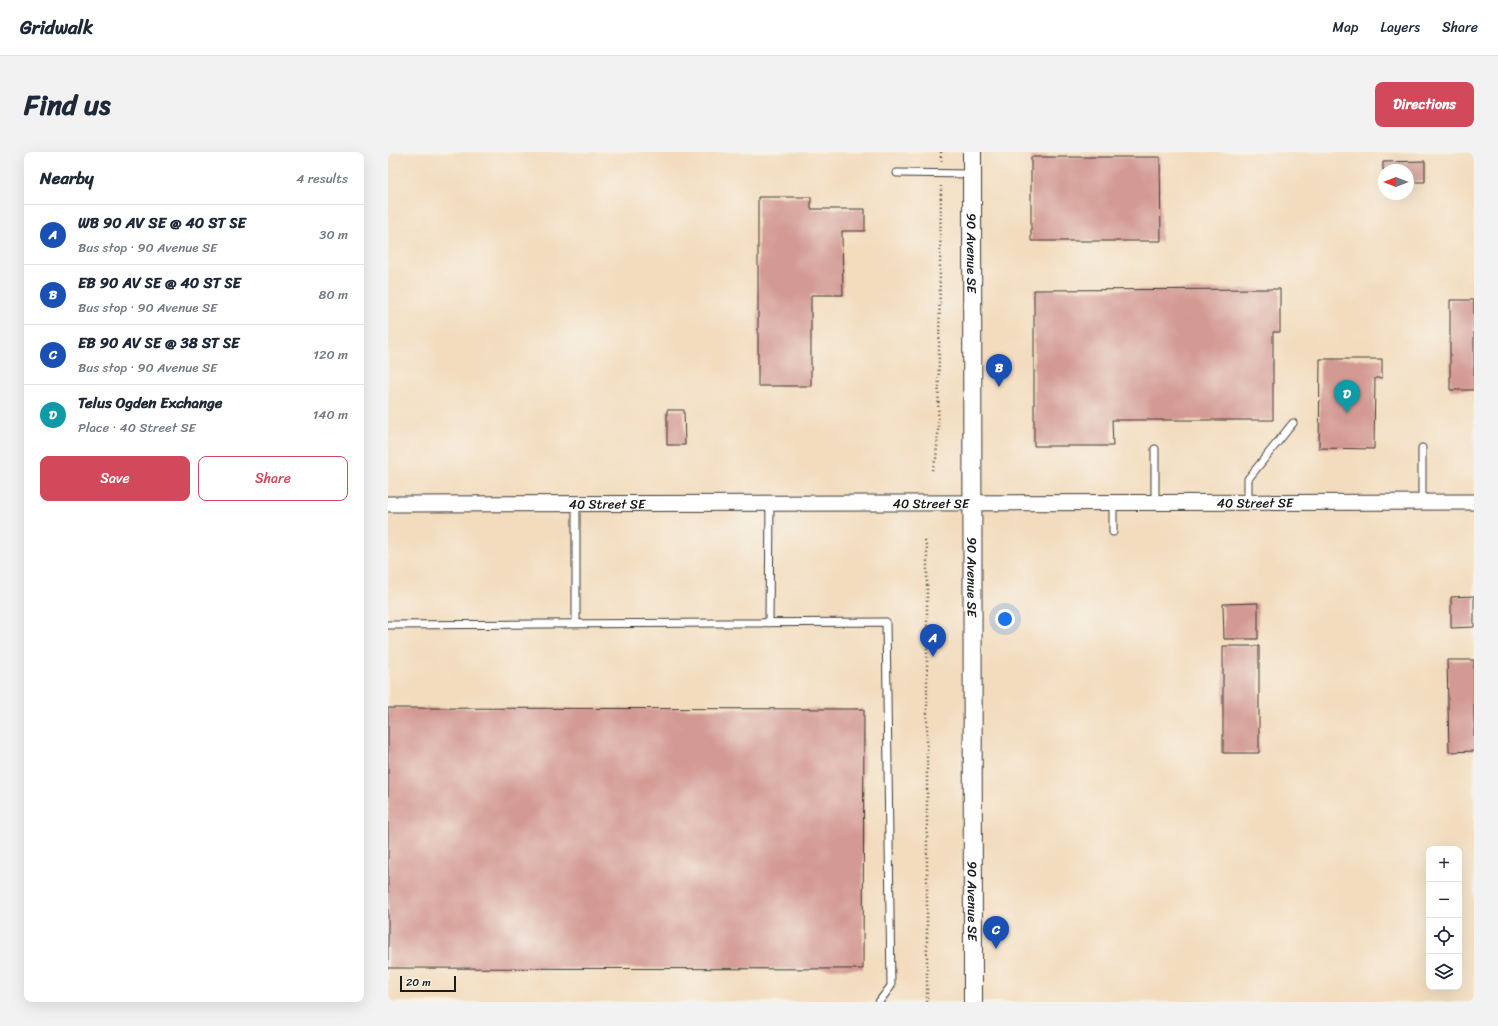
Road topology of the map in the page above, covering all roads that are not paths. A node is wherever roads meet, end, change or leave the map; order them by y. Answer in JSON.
{"nodes":[{"id":1,"x":972,"y":152,"type":"edge"},
{"id":2,"x":897,"y":173,"type":"dead end"},
{"id":3,"x":972,"y":174,"type":"junction"},
{"id":4,"x":1293,"y":423,"type":"dead end"},
{"id":5,"x":1422,"y":448,"type":"dead end"},
{"id":6,"x":1155,"y":449,"type":"dead end"},
{"id":7,"x":1422,"y":502,"type":"junction"},
{"id":8,"x":1474,"y":502,"type":"edge"},
{"id":9,"x":972,"y":503,"type":"junction"},
{"id":10,"x":1113,"y":503,"type":"junction"},
{"id":11,"x":1155,"y":503,"type":"junction"},
{"id":12,"x":1248,"y":503,"type":"junction"},
{"id":13,"x":388,"y":504,"type":"edge"},
{"id":14,"x":576,"y":504,"type":"junction"},
{"id":15,"x":770,"y":504,"type":"junction"},
{"id":16,"x":1113,"y":532,"type":"dead end"},
{"id":17,"x":769,"y":623,"type":"junction"},
{"id":18,"x":576,"y":624,"type":"junction"},
{"id":19,"x":388,"y":625,"type":"edge"},
{"id":20,"x":879,"y":1002,"type":"edge"},
{"id":21,"x":973,"y":1002,"type":"edge"}],
"edges":[{"from":1,"to":3,"type":"street","name":"90 Avenue SE"},
{"from":2,"to":3,"type":"lane"},
{"from":3,"to":9,"type":"street","name":"90 Avenue SE"},
{"from":4,"to":12,"type":"lane"},
{"from":5,"to":7,"type":"lane"},
{"from":6,"to":11,"type":"lane"},
{"from":7,"to":8,"type":"street","name":"40 Street SE"},
{"from":7,"to":12,"type":"street","name":"40 Street SE"},
{"from":9,"to":10,"type":"street","name":"40 Street SE"},
{"from":9,"to":15,"type":"street","name":"40 Street SE"},
{"from":9,"to":21,"type":"street","name":"90 Avenue SE"},
{"from":10,"to":11,"type":"street","name":"40 Street SE"},
{"from":10,"to":16,"type":"lane"},
{"from":11,"to":12,"type":"street","name":"40 Street SE"},
{"from":13,"to":14,"type":"street","name":"40 Street SE"},
{"from":14,"to":15,"type":"street","name":"40 Street SE"},
{"from":14,"to":18,"type":"lane"},
{"from":15,"to":17,"type":"lane"},
{"from":17,"to":18,"type":"lane"},
{"from":17,"to":20,"type":"lane"},
{"from":18,"to":19,"type":"lane"}]}
